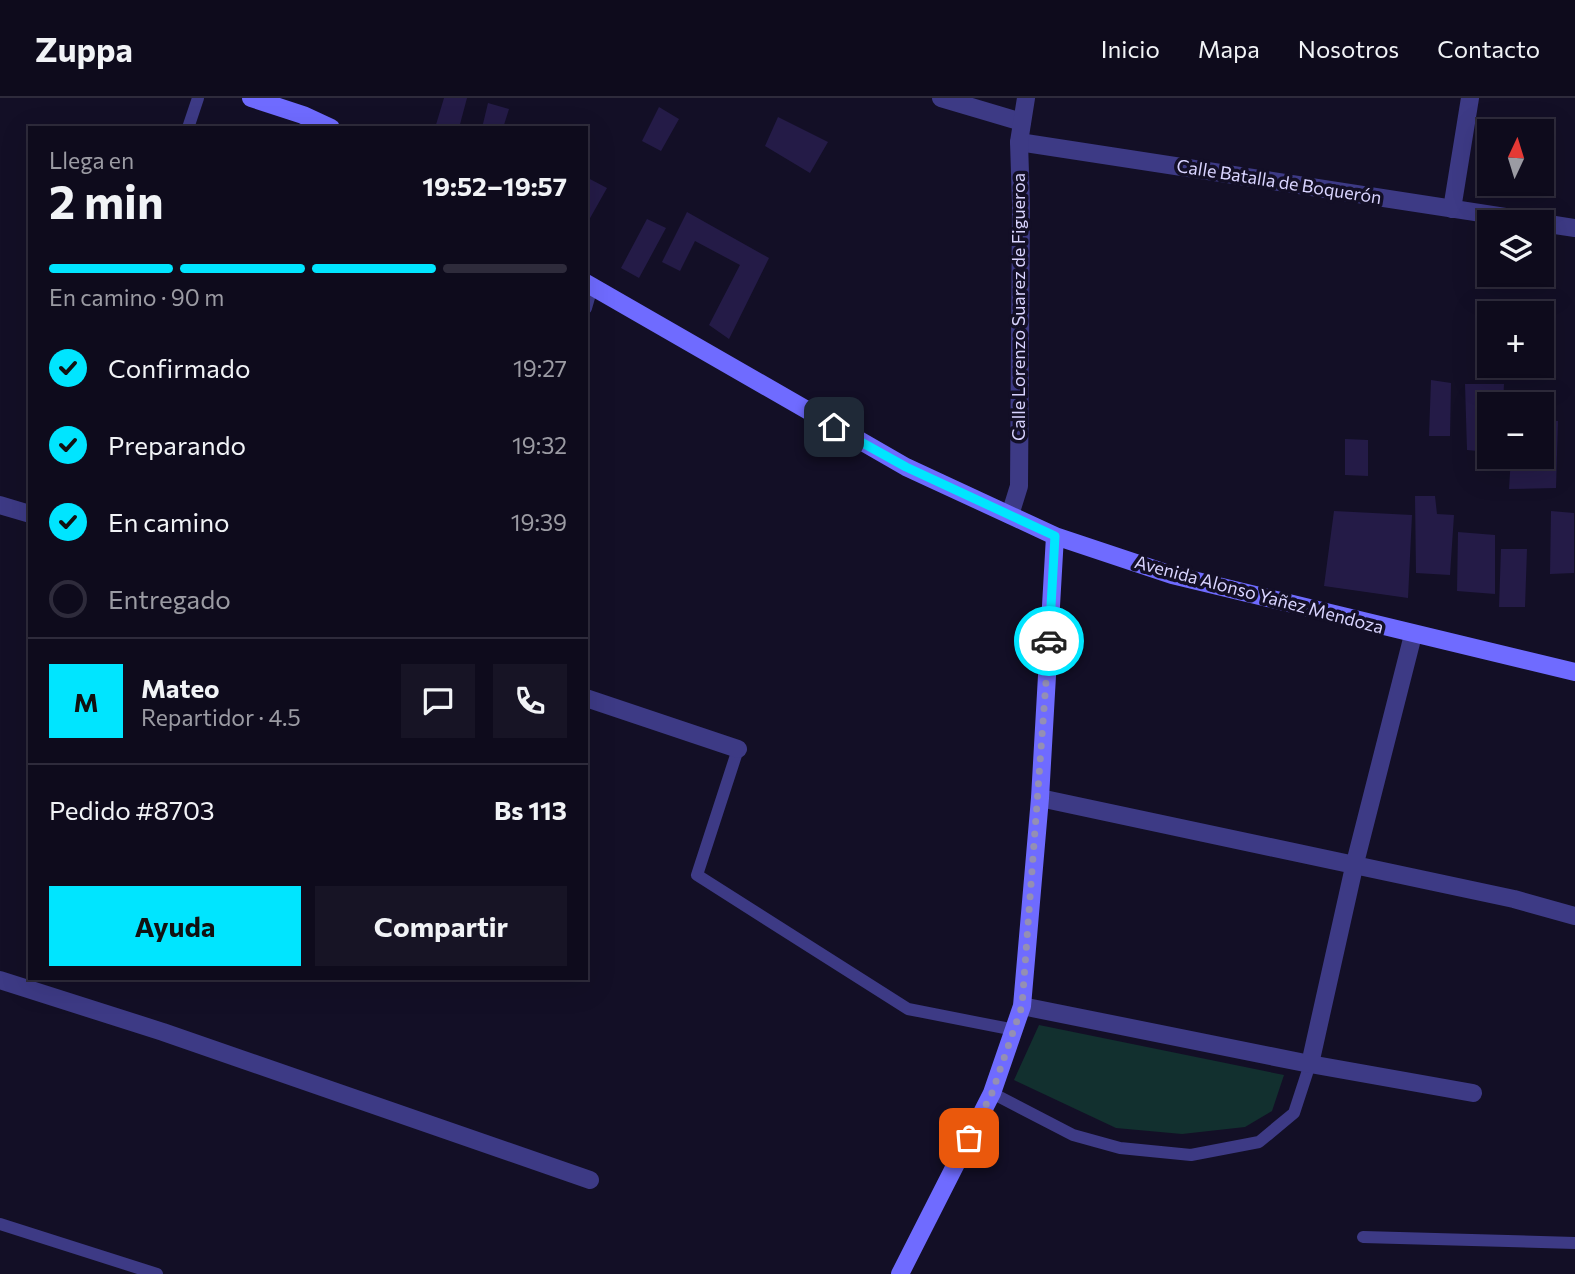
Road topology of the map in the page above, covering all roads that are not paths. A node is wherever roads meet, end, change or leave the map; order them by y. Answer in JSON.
{"nodes":[{"id":1,"x":198,"y":98,"type":"edge"},
{"id":2,"x":251,"y":98,"type":"edge"},
{"id":3,"x":941,"y":98,"type":"edge"},
{"id":4,"x":1026,"y":98,"type":"edge"},
{"id":5,"x":1471,"y":98,"type":"edge"},
{"id":6,"x":1022,"y":122,"type":"junction"},
{"id":7,"x":189,"y":126,"type":"edge"},
{"id":8,"x":327,"y":126,"type":"edge"},
{"id":9,"x":1019,"y":142,"type":"junction"},
{"id":10,"x":1452,"y":209,"type":"junction"},
{"id":11,"x":1477,"y":213,"type":"edge"},
{"id":12,"x":1554,"y":224,"type":"edge"},
{"id":13,"x":1575,"y":228,"type":"edge"},
{"id":14,"x":589,"y":285,"type":"edge"},
{"id":15,"x":0,"y":505,"type":"edge"},
{"id":16,"x":28,"y":513,"type":"edge"},
{"id":17,"x":1010,"y":515,"type":"junction"},
{"id":18,"x":1055,"y":536,"type":"junction"},
{"id":19,"x":1413,"y":635,"type":"junction"},
{"id":20,"x":1575,"y":672,"type":"edge"},
{"id":21,"x":588,"y":699,"type":"edge"},
{"id":22,"x":738,"y":749,"type":"joint"},
{"id":23,"x":1040,"y":798,"type":"junction"},
{"id":24,"x":1354,"y":867,"type":"junction"},
{"id":25,"x":1575,"y":916,"type":"edge"},
{"id":26,"x":0,"y":980,"type":"edge"},
{"id":27,"x":1022,"y":1006,"type":"junction"},
{"id":28,"x":1015,"y":1030,"type":"junction"},
{"id":29,"x":1310,"y":1064,"type":"junction"},
{"id":30,"x":992,"y":1093,"type":"junction"},
{"id":31,"x":1473,"y":1093,"type":"dead end"},
{"id":32,"x":590,"y":1180,"type":"dead end"},
{"id":33,"x":0,"y":1224,"type":"edge"},
{"id":34,"x":1363,"y":1237,"type":"dead end"},
{"id":35,"x":1575,"y":1243,"type":"edge"},
{"id":36,"x":156,"y":1274,"type":"edge"},
{"id":37,"x":900,"y":1274,"type":"edge"}],
"edges":[{"from":1,"to":7,"type":"lane"},
{"from":2,"to":8,"type":"main road"},
{"from":3,"to":6,"type":"street"},
{"from":4,"to":6,"type":"street","name":"Calle Lorenzo Suarez de Figueroa"},
{"from":5,"to":10,"type":"street"},
{"from":6,"to":9,"type":"street","name":"Calle Lorenzo Suarez de Figueroa"},
{"from":9,"to":10,"type":"street","name":"Calle Batalla de Boquerón"},
{"from":9,"to":17,"type":"street","name":"Calle Lorenzo Suarez de Figueroa"},
{"from":10,"to":11,"type":"street","name":"Calle Batalla de Boquerón"},
{"from":12,"to":13,"type":"street","name":"Calle Batalla de Boquerón"},
{"from":14,"to":17,"type":"main road","name":"Avenida Alonso Yañez Mendoza"},
{"from":15,"to":16,"type":"street"},
{"from":17,"to":18,"type":"main road","name":"Avenida Alonso Yañez Mendoza"},
{"from":18,"to":19,"type":"main road","name":"Avenida Alonso Yañez Mendoza"},
{"from":18,"to":23,"type":"main road"},
{"from":19,"to":20,"type":"main road","name":"Avenida Alonso Yañez Mendoza"},
{"from":19,"to":24,"type":"street"},
{"from":21,"to":22,"type":"street"},
{"from":22,"to":28,"type":"lane"},
{"from":23,"to":24,"type":"street"},
{"from":23,"to":27,"type":"main road"},
{"from":24,"to":25,"type":"street"},
{"from":24,"to":29,"type":"street"},
{"from":26,"to":32,"type":"street"},
{"from":27,"to":28,"type":"main road"},
{"from":27,"to":29,"type":"street"},
{"from":28,"to":30,"type":"main road"},
{"from":29,"to":30,"type":"lane"},
{"from":29,"to":31,"type":"street"},
{"from":30,"to":37,"type":"main road"},
{"from":33,"to":36,"type":"lane"},
{"from":34,"to":35,"type":"lane"}]}
